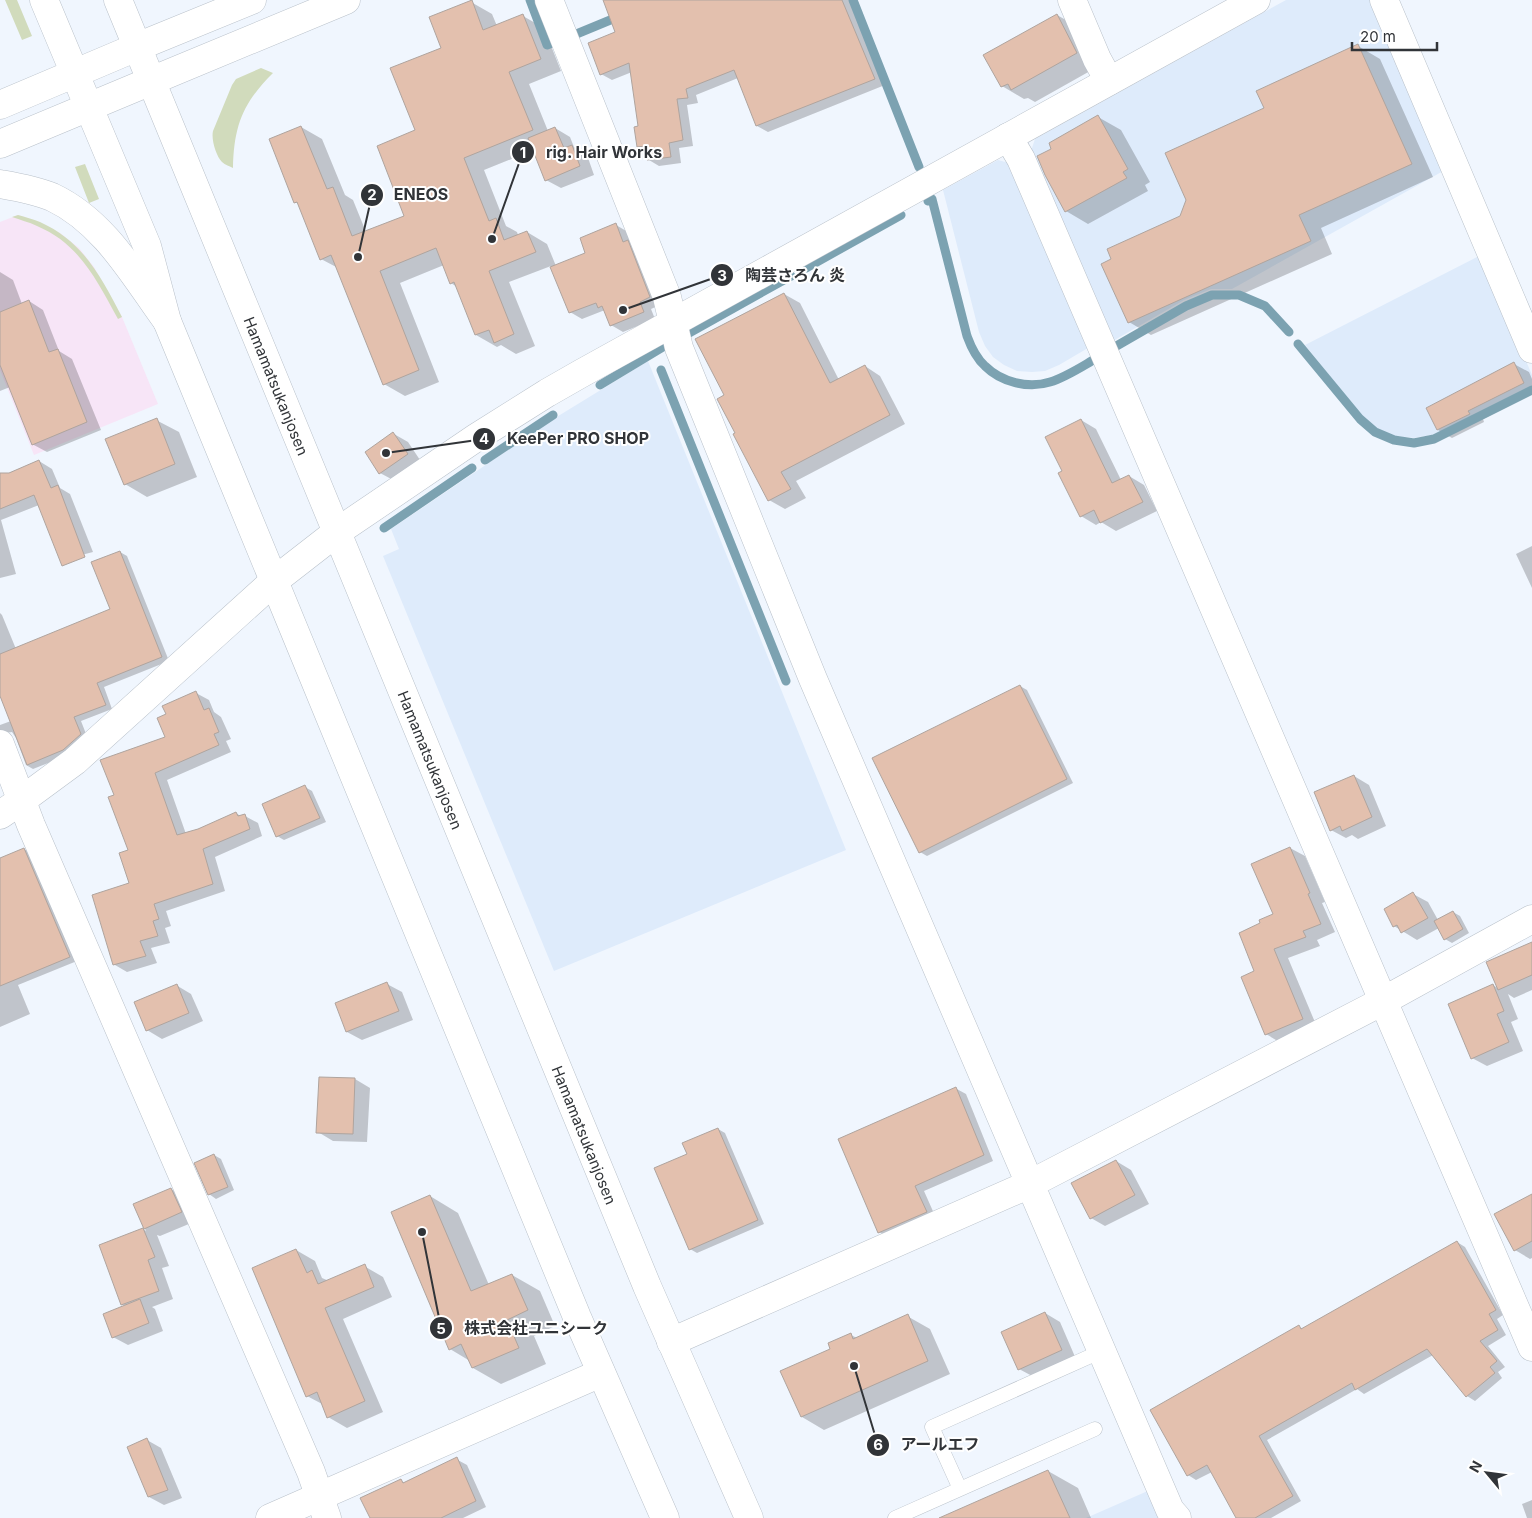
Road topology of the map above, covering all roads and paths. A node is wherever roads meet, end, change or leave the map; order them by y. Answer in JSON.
{"nodes":[{"id":1,"x":44,"y":0,"type":"edge"},
{"id":2,"x":118,"y":0,"type":"edge"},
{"id":3,"x":252,"y":0,"type":"edge"},
{"id":4,"x":346,"y":0,"type":"edge"},
{"id":5,"x":549,"y":0,"type":"edge"},
{"id":6,"x":1072,"y":0,"type":"edge"},
{"id":7,"x":1256,"y":0,"type":"edge"},
{"id":8,"x":1384,"y":0,"type":"edge"},
{"id":9,"x":137,"y":48,"type":"junction"},
{"id":10,"x":75,"y":73,"type":"junction"},
{"id":11,"x":151,"y":81,"type":"junction"},
{"id":12,"x":1109,"y":81,"type":"junction"},
{"id":13,"x":0,"y":105,"type":"edge"},
{"id":14,"x":89,"y":107,"type":"junction"},
{"id":15,"x":1008,"y":137,"type":"junction"},
{"id":16,"x":0,"y":144,"type":"edge"},
{"id":17,"x":0,"y":184,"type":"edge"},
{"id":18,"x":167,"y":321,"type":"junction"},
{"id":19,"x":673,"y":322,"type":"junction"},
{"id":20,"x":1532,"y":349,"type":"edge"},
{"id":21,"x":337,"y":532,"type":"junction"},
{"id":22,"x":274,"y":581,"type":"junction"},
{"id":23,"x":0,"y":744,"type":"edge"},
{"id":24,"x":11,"y":808,"type":"edge"},
{"id":25,"x":1532,"y":919,"type":"edge"},
{"id":26,"x":1383,"y":1001,"type":"junction"},
{"id":27,"x":1030,"y":1184,"type":"junction"},
{"id":28,"x":671,"y":1342,"type":"junction"},
{"id":29,"x":1532,"y":1347,"type":"edge"},
{"id":30,"x":1102,"y":1351,"type":"junction"},
{"id":31,"x":601,"y":1373,"type":"junction"},
{"id":32,"x":1095,"y":1429,"type":"dead end"},
{"id":33,"x":960,"y":1489,"type":"junction"},
{"id":34,"x":323,"y":1507,"type":"edge"},
{"id":35,"x":270,"y":1518,"type":"edge"},
{"id":36,"x":665,"y":1518,"type":"edge"},
{"id":37,"x":749,"y":1518,"type":"edge"},
{"id":38,"x":895,"y":1518,"type":"edge"},
{"id":39,"x":1177,"y":1518,"type":"edge"}],
"edges":[{"from":1,"to":10,"type":"main road"},
{"from":2,"to":9,"type":"main road","name":"Hamamatsukanjosen"},
{"from":3,"to":9,"type":"main road"},
{"from":4,"to":11,"type":"main road"},
{"from":5,"to":19,"type":"main road"},
{"from":6,"to":12,"type":"main road"},
{"from":7,"to":12,"type":"main road"},
{"from":8,"to":20,"type":"main road"},
{"from":9,"to":10,"type":"main road"},
{"from":9,"to":11,"type":"main road","name":"Hamamatsukanjosen"},
{"from":10,"to":13,"type":"main road"},
{"from":10,"to":14,"type":"main road"},
{"from":11,"to":14,"type":"main road"},
{"from":11,"to":21,"type":"main road","name":"Hamamatsukanjosen"},
{"from":12,"to":15,"type":"main road"},
{"from":14,"to":16,"type":"main road"},
{"from":14,"to":18,"type":"main road"},
{"from":15,"to":19,"type":"main road"},
{"from":15,"to":26,"type":"main road"},
{"from":17,"to":18,"type":"main road"},
{"from":18,"to":22,"type":"main road"},
{"from":19,"to":21,"type":"main road"},
{"from":19,"to":27,"type":"main road"},
{"from":21,"to":22,"type":"main road"},
{"from":21,"to":28,"type":"main road","name":"Hamamatsukanjosen"},
{"from":22,"to":24,"type":"main road"},
{"from":22,"to":31,"type":"main road"},
{"from":23,"to":24,"type":"main road"},
{"from":24,"to":34,"type":"main road"},
{"from":25,"to":26,"type":"main road"},
{"from":26,"to":27,"type":"main road"},
{"from":26,"to":29,"type":"main road"},
{"from":27,"to":28,"type":"main road"},
{"from":27,"to":30,"type":"main road"},
{"from":28,"to":37,"type":"main road","name":"Hamamatsukanjosen"},
{"from":30,"to":33,"type":"lane"},
{"from":30,"to":39,"type":"main road"},
{"from":31,"to":34,"type":"main road"},
{"from":31,"to":36,"type":"main road"},
{"from":32,"to":33,"type":"lane"},
{"from":33,"to":38,"type":"lane"},
{"from":34,"to":35,"type":"main road"}]}
